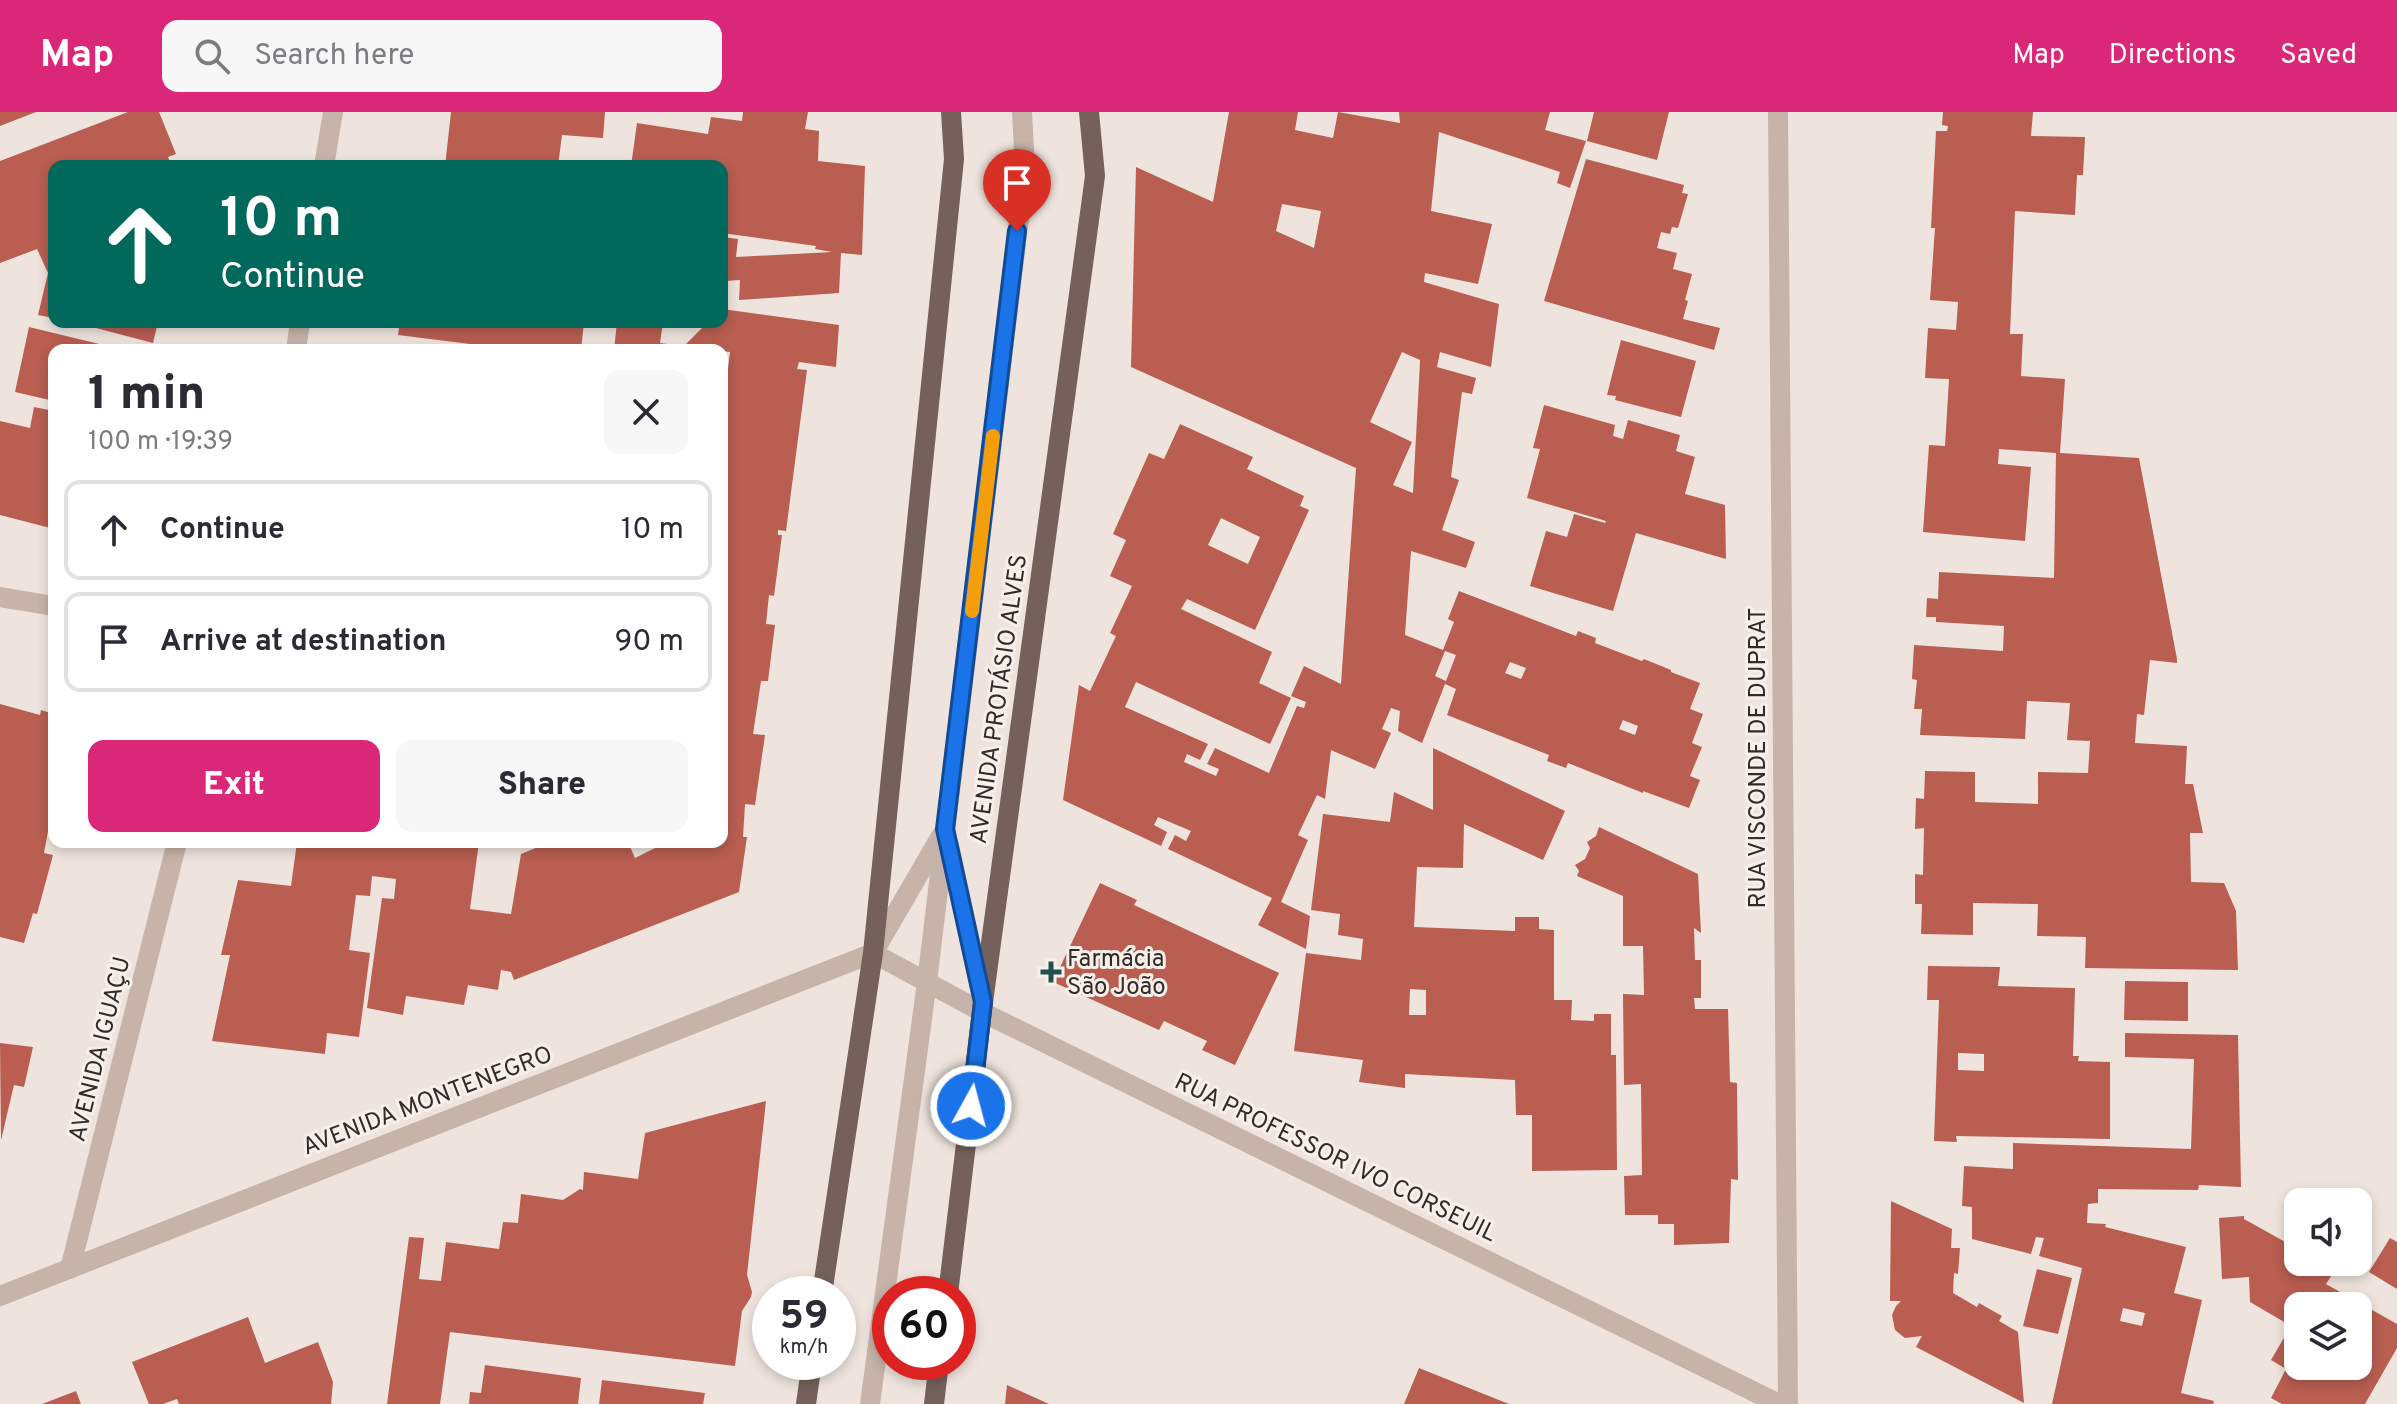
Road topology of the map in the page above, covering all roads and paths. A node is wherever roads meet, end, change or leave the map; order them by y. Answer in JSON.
{"nodes":[{"id":1,"x":333,"y":112,"type":"edge"},
{"id":2,"x":951,"y":112,"type":"edge"},
{"id":3,"x":1022,"y":112,"type":"edge"},
{"id":4,"x":1089,"y":112,"type":"edge"},
{"id":5,"x":1778,"y":112,"type":"edge"},
{"id":6,"x":325,"y":160,"type":"edge"},
{"id":7,"x":0,"y":597,"type":"edge"},
{"id":8,"x":48,"y":605,"type":"edge"},
{"id":9,"x":945,"y":829,"type":"junction"},
{"id":10,"x":175,"y":848,"type":"edge"},
{"id":11,"x":873,"y":953,"type":"junction"},
{"id":12,"x":927,"y":982,"type":"junction"},
{"id":13,"x":983,"y":1007,"type":"junction"},
{"id":14,"x":70,"y":1269,"type":"junction"},
{"id":15,"x":825,"y":1276,"type":"edge"},
{"id":16,"x":950,"y":1276,"type":"edge"},
{"id":17,"x":0,"y":1296,"type":"edge"},
{"id":18,"x":809,"y":1380,"type":"edge"},
{"id":19,"x":937,"y":1380,"type":"edge"},
{"id":20,"x":806,"y":1404,"type":"edge"},
{"id":21,"x":870,"y":1404,"type":"edge"},
{"id":22,"x":934,"y":1404,"type":"edge"},
{"id":23,"x":1779,"y":1404,"type":"edge"},
{"id":24,"x":1788,"y":1404,"type":"edge"}],
"edges":[{"from":1,"to":6,"type":"street"},
{"from":2,"to":11,"type":"main road"},
{"from":3,"to":9,"type":"street"},
{"from":4,"to":13,"type":"main road","name":"AVENIDA PROTÁSIO ALVES"},
{"from":5,"to":24,"type":"street","name":"RUA VISCONDE DE DUPRAT"},
{"from":7,"to":8,"type":"street"},
{"from":9,"to":11,"type":"street"},
{"from":9,"to":12,"type":"street"},
{"from":9,"to":13,"type":"street"},
{"from":10,"to":14,"type":"street","name":"AVENIDA IGUAÇU"},
{"from":11,"to":12,"type":"street","name":"RUA PROFESSOR IVO CORSEUIL"},
{"from":11,"to":14,"type":"street","name":"AVENIDA MONTENEGRO"},
{"from":11,"to":15,"type":"main road"},
{"from":12,"to":13,"type":"street","name":"RUA PROFESSOR IVO CORSEUIL"},
{"from":12,"to":21,"type":"street"},
{"from":13,"to":16,"type":"main road","name":"AVENIDA PROTÁSIO ALVES"},
{"from":13,"to":23,"type":"street","name":"RUA PROFESSOR IVO CORSEUIL"},
{"from":14,"to":17,"type":"street","name":"AVENIDA MONTENEGRO"},
{"from":18,"to":20,"type":"main road"},
{"from":19,"to":22,"type":"main road"}]}
